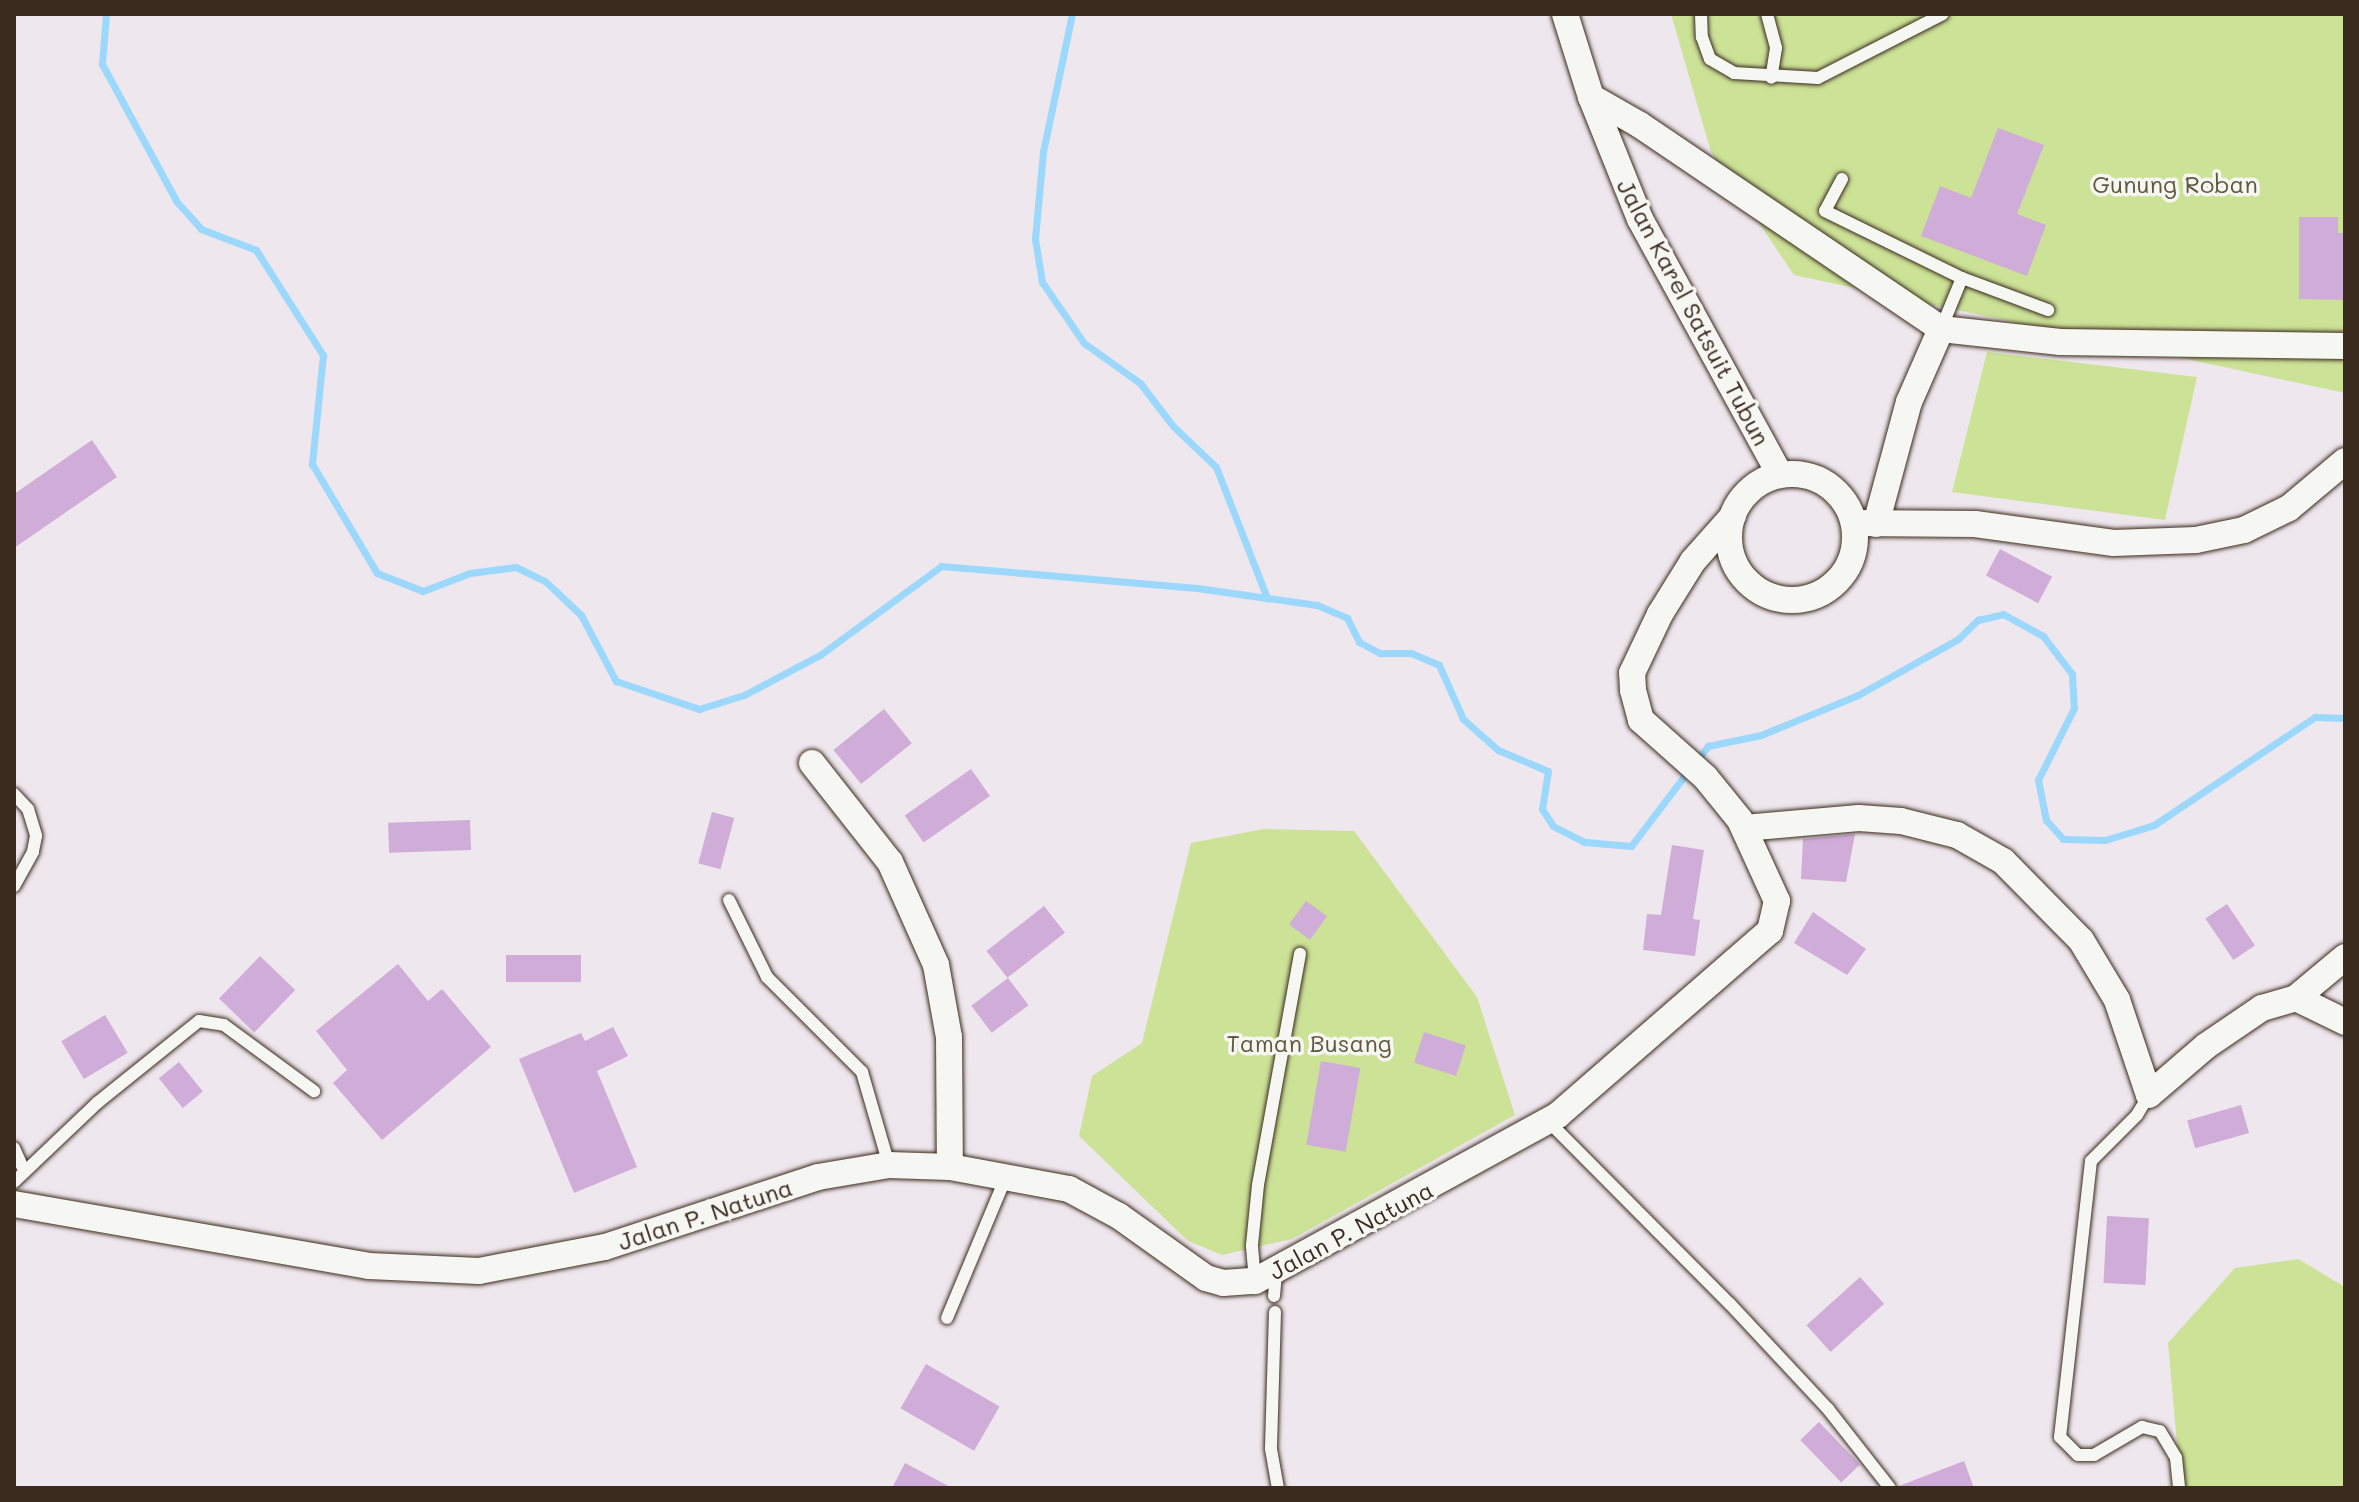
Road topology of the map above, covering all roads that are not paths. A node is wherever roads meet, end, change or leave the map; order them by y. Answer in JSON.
{"nodes":[{"id":1,"x":1565,"y":14,"type":"edge"},
{"id":2,"x":1701,"y":14,"type":"edge"},
{"id":3,"x":1767,"y":14,"type":"edge"},
{"id":4,"x":1943,"y":14,"type":"edge"},
{"id":5,"x":1771,"y":78,"type":"junction"},
{"id":6,"x":1591,"y":97,"type":"junction"},
{"id":7,"x":1842,"y":179,"type":"dead end"},
{"id":8,"x":1962,"y":278,"type":"junction"},
{"id":9,"x":2048,"y":310,"type":"dead end"},
{"id":10,"x":1941,"y":329,"type":"junction"},
{"id":11,"x":2345,"y":346,"type":"edge"},
{"id":12,"x":2345,"y":461,"type":"edge"},
{"id":13,"x":1779,"y":473,"type":"junction"},
{"id":14,"x":1733,"y":516,"type":"junction"},
{"id":15,"x":1865,"y":524,"type":"junction"},
{"id":16,"x":812,"y":763,"type":"dead end"},
{"id":17,"x":14,"y":794,"type":"edge"},
{"id":18,"x":1744,"y":828,"type":"junction"},
{"id":19,"x":14,"y":886,"type":"edge"},
{"id":20,"x":729,"y":900,"type":"dead end"},
{"id":21,"x":1300,"y":954,"type":"dead end"},
{"id":22,"x":2345,"y":957,"type":"edge"},
{"id":23,"x":2296,"y":998,"type":"junction"},
{"id":24,"x":2345,"y":1022,"type":"edge"},
{"id":25,"x":314,"y":1091,"type":"dead end"},
{"id":26,"x":2149,"y":1095,"type":"junction"},
{"id":27,"x":1548,"y":1121,"type":"junction"},
{"id":28,"x":14,"y":1148,"type":"edge"},
{"id":29,"x":889,"y":1165,"type":"junction"},
{"id":30,"x":950,"y":1167,"type":"junction"},
{"id":31,"x":24,"y":1170,"type":"junction"},
{"id":32,"x":1007,"y":1174,"type":"junction"},
{"id":33,"x":14,"y":1182,"type":"edge"},
{"id":34,"x":14,"y":1204,"type":"edge"},
{"id":35,"x":1269,"y":1283,"type":"junction"},
{"id":36,"x":1275,"y":1312,"type":"dead end"},
{"id":37,"x":947,"y":1318,"type":"dead end"},
{"id":38,"x":1278,"y":1488,"type":"edge"},
{"id":39,"x":1890,"y":1488,"type":"edge"},
{"id":40,"x":2179,"y":1488,"type":"edge"}],
"edges":[{"from":1,"to":6,"type":"street","name":"Jalan Karel Satsuit Tubun"},
{"from":2,"to":5,"type":"lane"},
{"from":3,"to":5,"type":"lane"},
{"from":4,"to":5,"type":"lane"},
{"from":6,"to":10,"type":"street"},
{"from":6,"to":13,"type":"street","name":"Jalan Karel Satsuit Tubun"},
{"from":7,"to":8,"type":"lane"},
{"from":8,"to":9,"type":"lane"},
{"from":8,"to":10,"type":"lane"},
{"from":10,"to":11,"type":"street"},
{"from":10,"to":15,"type":"street"},
{"from":12,"to":15,"type":"street"},
{"from":13,"to":14,"type":"street"},
{"from":13,"to":15,"type":"street"},
{"from":14,"to":15,"type":"street"},
{"from":14,"to":18,"type":"street","name":"Jalan P. Natuna"},
{"from":16,"to":30,"type":"street"},
{"from":17,"to":19,"type":"lane"},
{"from":18,"to":26,"type":"street"},
{"from":18,"to":27,"type":"street","name":"Jalan P. Natuna"},
{"from":20,"to":29,"type":"lane"},
{"from":21,"to":35,"type":"lane"},
{"from":22,"to":23,"type":"street"},
{"from":23,"to":24,"type":"street"},
{"from":23,"to":26,"type":"street"},
{"from":25,"to":31,"type":"lane"},
{"from":26,"to":40,"type":"lane"},
{"from":27,"to":35,"type":"street","name":"Jalan P. Natuna"},
{"from":27,"to":39,"type":"lane"},
{"from":28,"to":31,"type":"lane"},
{"from":29,"to":30,"type":"street","name":"Jalan P. Natuna"},
{"from":29,"to":34,"type":"street","name":"Jalan P. Natuna"},
{"from":30,"to":32,"type":"street","name":"Jalan P. Natuna"},
{"from":31,"to":33,"type":"lane"},
{"from":32,"to":35,"type":"street","name":"Jalan P. Natuna"},
{"from":32,"to":37,"type":"lane"},
{"from":36,"to":38,"type":"lane"}]}
